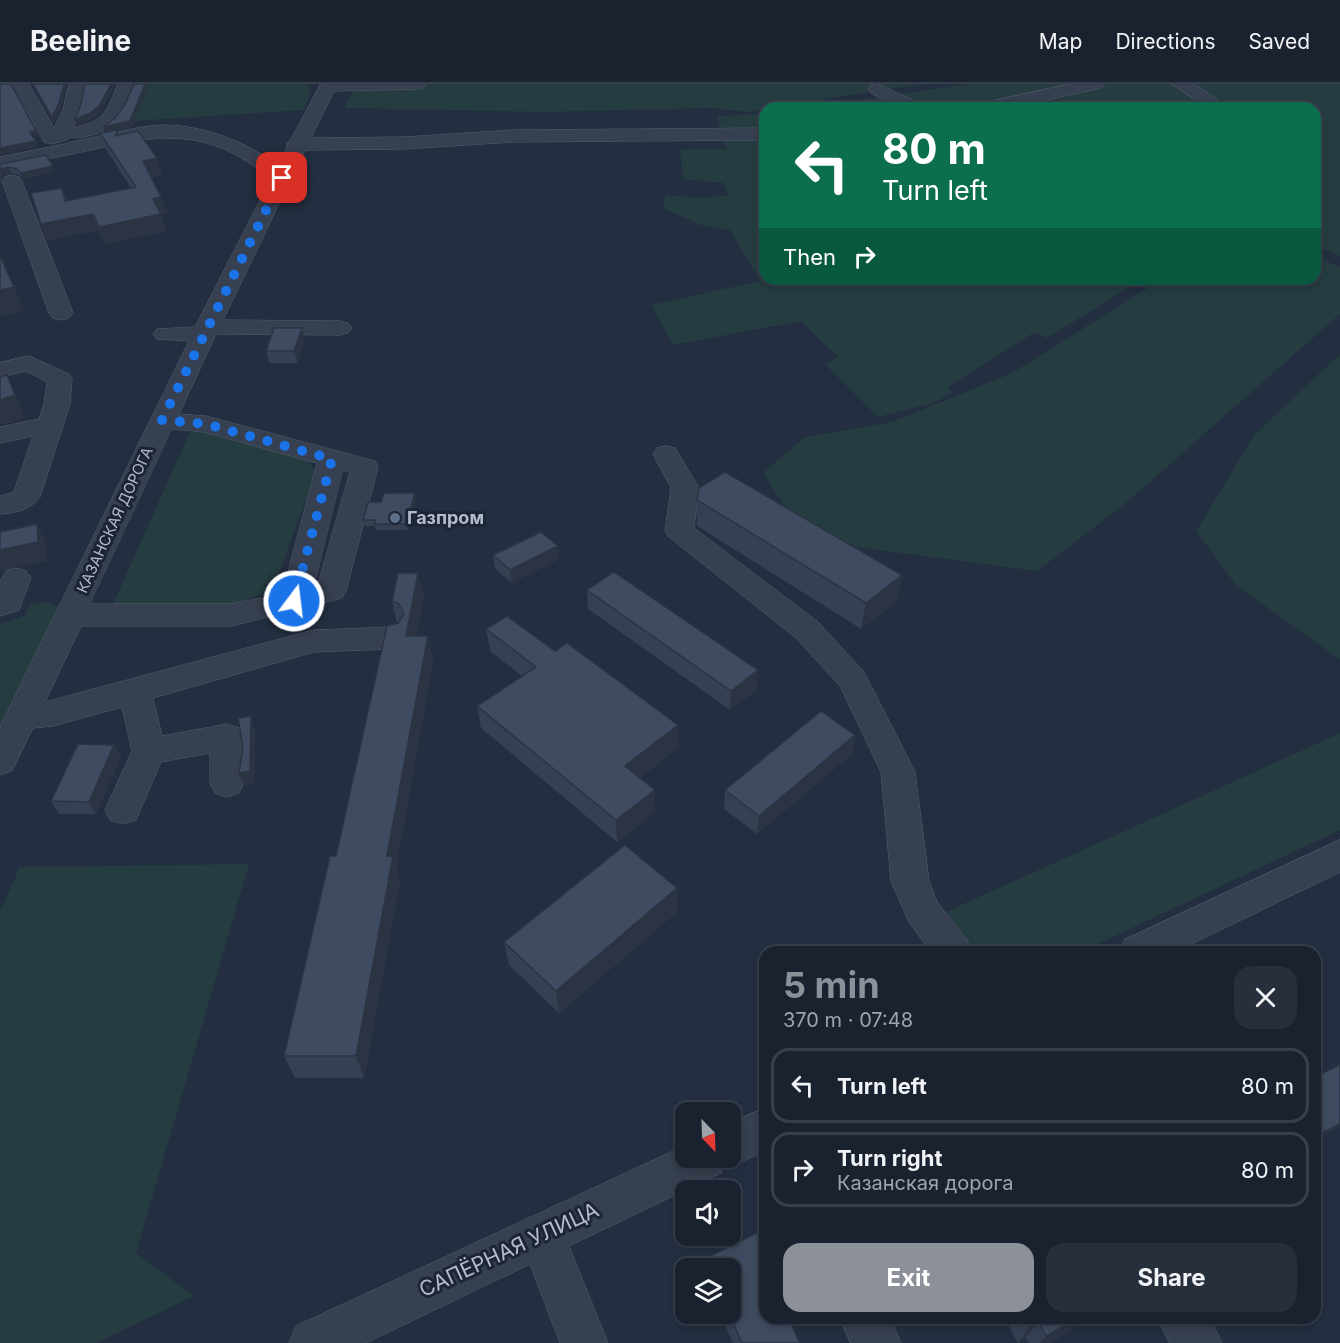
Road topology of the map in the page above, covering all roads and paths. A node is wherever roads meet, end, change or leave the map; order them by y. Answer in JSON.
{"nodes":[{"id":1,"x":20,"y":84,"type":"edge"},
{"id":2,"x":78,"y":84,"type":"edge"},
{"id":3,"x":127,"y":84,"type":"edge"},
{"id":4,"x":417,"y":84,"type":"edge"},
{"id":5,"x":1095,"y":84,"type":"edge"},
{"id":6,"x":1181,"y":84,"type":"edge"},
{"id":7,"x":356,"y":85,"type":"edge"},
{"id":8,"x":877,"y":89,"type":"dead end"},
{"id":9,"x":903,"y":102,"type":"edge"},
{"id":10,"x":1012,"y":102,"type":"edge"},
{"id":11,"x":1211,"y":102,"type":"edge"},
{"id":12,"x":55,"y":130,"type":"junction"},
{"id":13,"x":759,"y":134,"type":"edge"},
{"id":14,"x":296,"y":144,"type":"junction"},
{"id":15,"x":5,"y":172,"type":"edge"},
{"id":16,"x":282,"y":178,"type":"junction"},
{"id":17,"x":61,"y":313,"type":"dead end"},
{"id":18,"x":340,"y":328,"type":"dead end"},
{"id":19,"x":205,"y":331,"type":"junction"},
{"id":20,"x":165,"y":334,"type":"dead end"},
{"id":21,"x":0,"y":370,"type":"edge"},
{"id":22,"x":162,"y":420,"type":"junction"},
{"id":23,"x":51,"y":424,"type":"junction"},
{"id":24,"x":0,"y":435,"type":"edge"},
{"id":25,"x":666,"y":454,"type":"dead end"},
{"id":26,"x":0,"y":505,"type":"edge"},
{"id":27,"x":16,"y":578,"type":"dead end"},
{"id":28,"x":0,"y":606,"type":"edge"},
{"id":29,"x":70,"y":615,"type":"junction"},
{"id":30,"x":392,"y":638,"type":"edge"},
{"id":31,"x":135,"y":691,"type":"junction"},
{"id":32,"x":22,"y":717,"type":"junction"},
{"id":33,"x":149,"y":751,"type":"junction"},
{"id":34,"x":0,"y":762,"type":"edge"},
{"id":35,"x":227,"y":783,"type":"dead end"},
{"id":36,"x":123,"y":810,"type":"dead end"},
{"id":37,"x":1340,"y":855,"type":"edge"},
{"id":38,"x":949,"y":946,"type":"edge"},
{"id":39,"x":1166,"y":946,"type":"edge"},
{"id":40,"x":759,"y":1133,"type":"edge"},
{"id":41,"x":741,"y":1141,"type":"edge"},
{"id":42,"x":684,"y":1168,"type":"edge"},
{"id":43,"x":542,"y":1235,"type":"junction"},
{"id":44,"x":867,"y":1324,"type":"edge"},
{"id":45,"x":1186,"y":1324,"type":"edge"},
{"id":46,"x":313,"y":1343,"type":"edge"},
{"id":47,"x":584,"y":1343,"type":"edge"},
{"id":48,"x":877,"y":1343,"type":"edge"},
{"id":49,"x":1198,"y":1343,"type":"edge"}],
"edges":[{"from":1,"to":12,"type":"street"},
{"from":2,"to":12,"type":"street"},
{"from":3,"to":12,"type":"street"},
{"from":4,"to":7,"type":"street"},
{"from":5,"to":10,"type":"street"},
{"from":6,"to":11,"type":"street"},
{"from":7,"to":14,"type":"street","name":"КАЗАНСКАЯ ДОРОГА"},
{"from":8,"to":9,"type":"street"},
{"from":12,"to":15,"type":"street"},
{"from":13,"to":14,"type":"street"},
{"from":14,"to":16,"type":"street","name":"КАЗАНСКАЯ ДОРОГА"},
{"from":15,"to":16,"type":"street"},
{"from":15,"to":17,"type":"street"},
{"from":16,"to":19,"type":"street","name":"КАЗАНСКАЯ ДОРОГА"},
{"from":18,"to":19,"type":"street"},
{"from":19,"to":20,"type":"street"},
{"from":19,"to":22,"type":"street","name":"КАЗАНСКАЯ ДОРОГА"},
{"from":21,"to":23,"type":"street"},
{"from":22,"to":29,"type":"street","name":"КАЗАНСКАЯ ДОРОГА"},
{"from":22,"to":29,"type":"street"},
{"from":23,"to":24,"type":"street"},
{"from":23,"to":26,"type":"street"},
{"from":25,"to":38,"type":"street"},
{"from":27,"to":28,"type":"street"},
{"from":29,"to":32,"type":"street","name":"КАЗАНСКАЯ ДОРОГА"},
{"from":30,"to":31,"type":"street"},
{"from":31,"to":32,"type":"street"},
{"from":31,"to":33,"type":"street"},
{"from":32,"to":34,"type":"street","name":"КАЗАНСКАЯ ДОРОГА"},
{"from":33,"to":35,"type":"street"},
{"from":33,"to":36,"type":"street"},
{"from":37,"to":39,"type":"street"},
{"from":40,"to":41,"type":"street"},
{"from":42,"to":43,"type":"street","name":"САПЁРНАЯ УЛИЦА"},
{"from":43,"to":46,"type":"street","name":"САПЁРНАЯ УЛИЦА"},
{"from":43,"to":47,"type":"street"},
{"from":44,"to":48,"type":"street"},
{"from":45,"to":49,"type":"street"}]}
